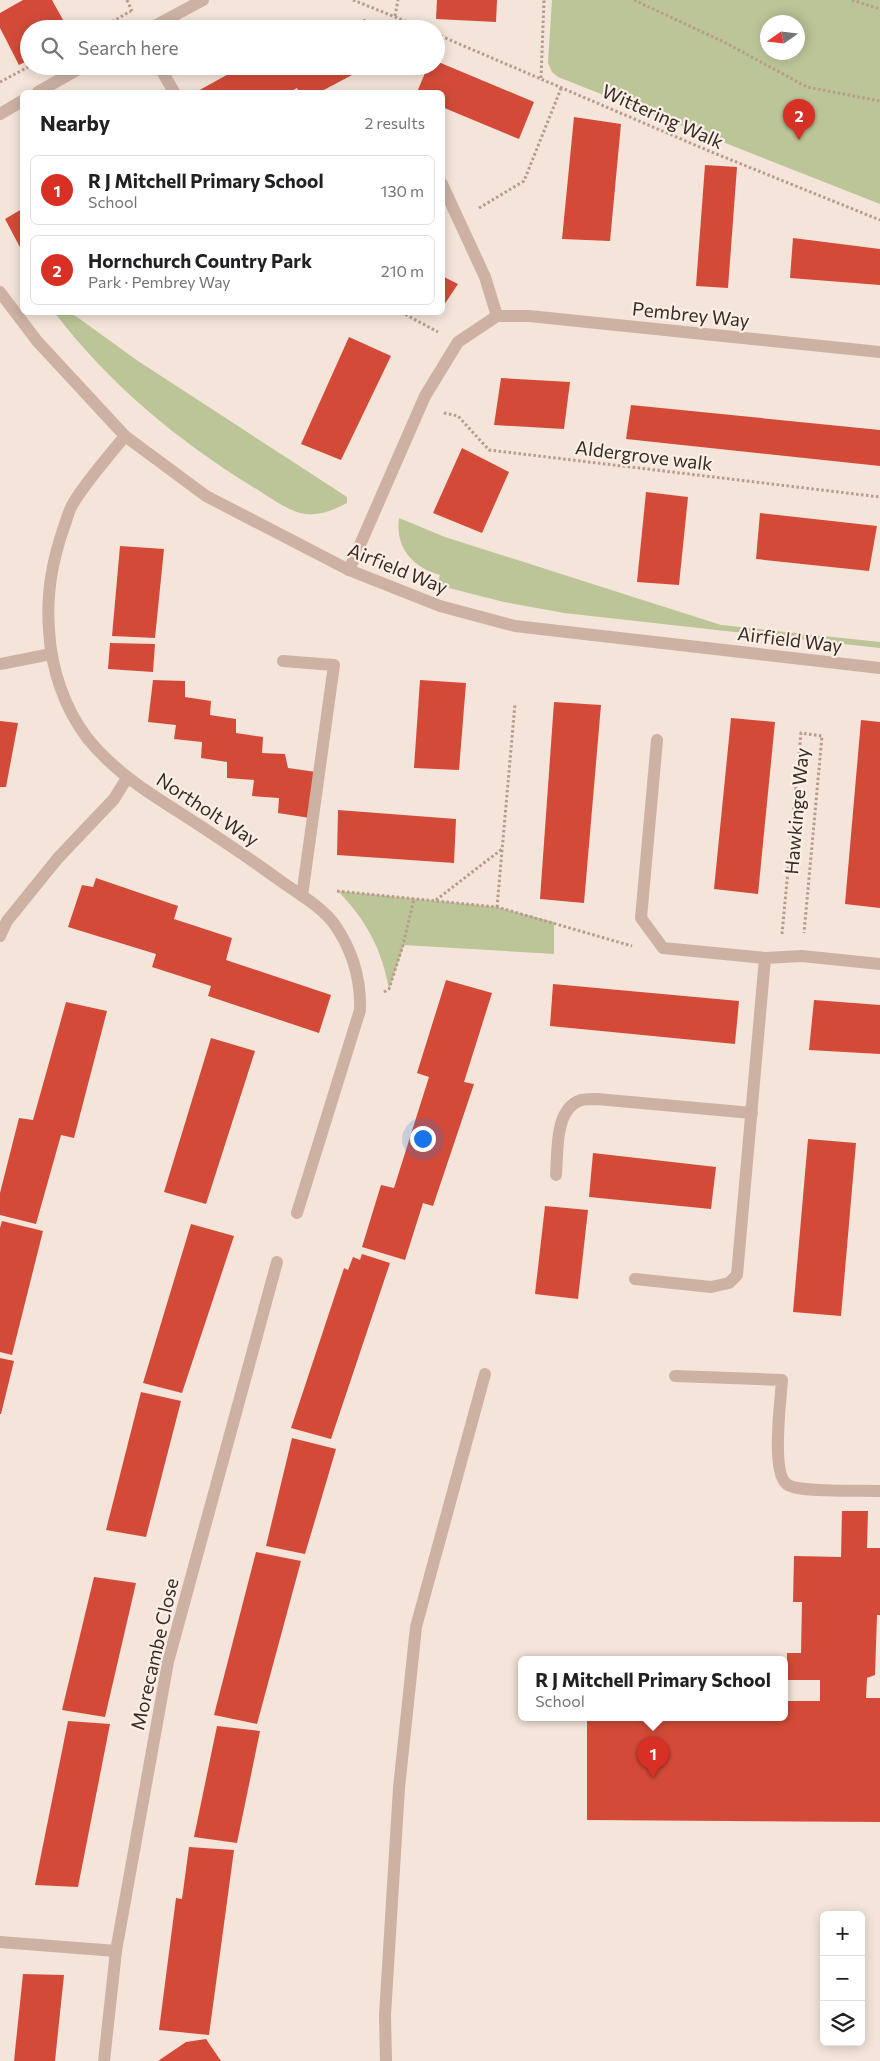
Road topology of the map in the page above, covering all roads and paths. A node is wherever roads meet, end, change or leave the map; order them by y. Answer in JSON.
{"nodes":[{"id":1,"x":127,"y":0,"type":"edge"},
{"id":2,"x":203,"y":0,"type":"edge"},
{"id":3,"x":353,"y":0,"type":"edge"},
{"id":4,"x":398,"y":0,"type":"edge"},
{"id":5,"x":544,"y":0,"type":"edge"},
{"id":6,"x":634,"y":0,"type":"edge"},
{"id":7,"x":852,"y":0,"type":"edge"},
{"id":8,"x":139,"y":7,"type":"dead end"},
{"id":9,"x":880,"y":9,"type":"edge"},
{"id":10,"x":132,"y":11,"type":"junction"},
{"id":11,"x":396,"y":16,"type":"junction"},
{"id":12,"x":116,"y":20,"type":"edge"},
{"id":13,"x":166,"y":20,"type":"edge"},
{"id":14,"x":405,"y":20,"type":"edge"},
{"id":15,"x":445,"y":38,"type":"edge"},
{"id":16,"x":20,"y":71,"type":"edge"},
{"id":17,"x":68,"y":75,"type":"edge"},
{"id":18,"x":164,"y":75,"type":"edge"},
{"id":19,"x":541,"y":78,"type":"junction"},
{"id":20,"x":0,"y":82,"type":"edge"},
{"id":21,"x":562,"y":86,"type":"junction"},
{"id":22,"x":42,"y":90,"type":"edge"},
{"id":23,"x":173,"y":90,"type":"edge"},
{"id":24,"x":880,"y":101,"type":"edge"},
{"id":25,"x":20,"y":102,"type":"edge"},
{"id":26,"x":0,"y":114,"type":"edge"},
{"id":27,"x":445,"y":190,"type":"edge"},
{"id":28,"x":460,"y":220,"type":"junction"},
{"id":29,"x":880,"y":220,"type":"edge"},
{"id":30,"x":0,"y":292,"type":"edge"},
{"id":31,"x":407,"y":315,"type":"edge"},
{"id":32,"x":498,"y":316,"type":"junction"},
{"id":33,"x":458,"y":342,"type":"junction"},
{"id":34,"x":880,"y":352,"type":"edge"},
{"id":35,"x":419,"y":409,"type":"junction"},
{"id":36,"x":125,"y":436,"type":"junction"},
{"id":37,"x":880,"y":497,"type":"edge"},
{"id":38,"x":349,"y":570,"type":"junction"},
{"id":39,"x":50,"y":654,"type":"junction"},
{"id":40,"x":283,"y":661,"type":"dead end"},
{"id":41,"x":0,"y":664,"type":"edge"},
{"id":42,"x":880,"y":668,"type":"edge"},
{"id":43,"x":515,"y":704,"type":"dead end"},
{"id":44,"x":657,"y":740,"type":"dead end"},
{"id":45,"x":127,"y":778,"type":"junction"},
{"id":46,"x":503,"y":849,"type":"junction"},
{"id":47,"x":305,"y":875,"type":"junction"},
{"id":48,"x":302,"y":896,"type":"junction"},
{"id":49,"x":414,"y":899,"type":"junction"},
{"id":50,"x":435,"y":901,"type":"junction"},
{"id":51,"x":497,"y":907,"type":"junction"},
{"id":52,"x":3,"y":919,"type":"edge"},
{"id":53,"x":0,"y":936,"type":"edge"},
{"id":54,"x":663,"y":948,"type":"junction"},
{"id":55,"x":802,"y":956,"type":"junction"},
{"id":56,"x":765,"y":958,"type":"junction"},
{"id":57,"x":781,"y":958,"type":"junction"},
{"id":58,"x":880,"y":964,"type":"edge"},
{"id":59,"x":360,"y":1010,"type":"junction"},
{"id":60,"x":752,"y":1113,"type":"junction"},
{"id":61,"x":556,"y":1175,"type":"dead end"},
{"id":62,"x":297,"y":1213,"type":"dead end"},
{"id":63,"x":277,"y":1262,"type":"dead end"},
{"id":64,"x":635,"y":1279,"type":"dead end"},
{"id":65,"x":485,"y":1374,"type":"dead end"},
{"id":66,"x":675,"y":1376,"type":"dead end"},
{"id":67,"x":880,"y":1491,"type":"edge"},
{"id":68,"x":0,"y":1942,"type":"edge"},
{"id":69,"x":116,"y":1951,"type":"junction"},
{"id":70,"x":104,"y":2061,"type":"edge"},
{"id":71,"x":386,"y":2061,"type":"edge"}],
"edges":[{"from":1,"to":10,"type":"path"},
{"from":2,"to":13,"type":"street"},
{"from":3,"to":11,"type":"path"},
{"from":4,"to":11,"type":"path"},
{"from":5,"to":19,"type":"path"},
{"from":6,"to":24,"type":"path"},
{"from":7,"to":9,"type":"path"},
{"from":8,"to":10,"type":"path"},
{"from":10,"to":12,"type":"path"},
{"from":11,"to":14,"type":"path"},
{"from":15,"to":19,"type":"path","name":"Wittering Walk"},
{"from":16,"to":20,"type":"path"},
{"from":17,"to":22,"type":"street"},
{"from":18,"to":23,"type":"street"},
{"from":19,"to":21,"type":"path","name":"Wittering Walk"},
{"from":21,"to":28,"type":"path"},
{"from":21,"to":29,"type":"path","name":"Wittering Walk"},
{"from":25,"to":26,"type":"street"},
{"from":27,"to":28,"type":"street"},
{"from":28,"to":32,"type":"street"},
{"from":30,"to":36,"type":"street","name":"Airfield Way"},
{"from":31,"to":33,"type":"path"},
{"from":32,"to":33,"type":"street"},
{"from":32,"to":34,"type":"street","name":"Pembrey Way"},
{"from":33,"to":35,"type":"street"},
{"from":35,"to":37,"type":"path","name":"Aldergrove walk"},
{"from":35,"to":38,"type":"street"},
{"from":36,"to":38,"type":"street","name":"Airfield Way"},
{"from":36,"to":39,"type":"street","name":"Northolt Way"},
{"from":38,"to":42,"type":"street","name":"Airfield Way"},
{"from":39,"to":41,"type":"street"},
{"from":39,"to":45,"type":"street","name":"Northolt Way"},
{"from":40,"to":47,"type":"street"},
{"from":43,"to":46,"type":"path"},
{"from":44,"to":54,"type":"street"},
{"from":45,"to":48,"type":"street","name":"Northolt Way"},
{"from":45,"to":52,"type":"street"},
{"from":46,"to":50,"type":"path"},
{"from":46,"to":51,"type":"path"},
{"from":47,"to":48,"type":"street"},
{"from":47,"to":49,"type":"path"},
{"from":48,"to":59,"type":"street","name":"Northolt Way"},
{"from":49,"to":50,"type":"path"},
{"from":49,"to":59,"type":"path"},
{"from":50,"to":51,"type":"path"},
{"from":51,"to":54,"type":"path"},
{"from":52,"to":53,"type":"street"},
{"from":54,"to":56,"type":"street"},
{"from":55,"to":57,"type":"street"},
{"from":55,"to":57,"type":"path","name":"Hawkinge Way"},
{"from":55,"to":58,"type":"street"},
{"from":56,"to":57,"type":"street"},
{"from":56,"to":60,"type":"street"},
{"from":59,"to":62,"type":"street","name":"Northolt Way"},
{"from":60,"to":61,"type":"street"},
{"from":60,"to":64,"type":"street"},
{"from":63,"to":69,"type":"street","name":"Morecambe Close"},
{"from":65,"to":71,"type":"street"},
{"from":66,"to":67,"type":"street"},
{"from":68,"to":69,"type":"street"},
{"from":69,"to":70,"type":"street","name":"Morecambe Close"}]}
